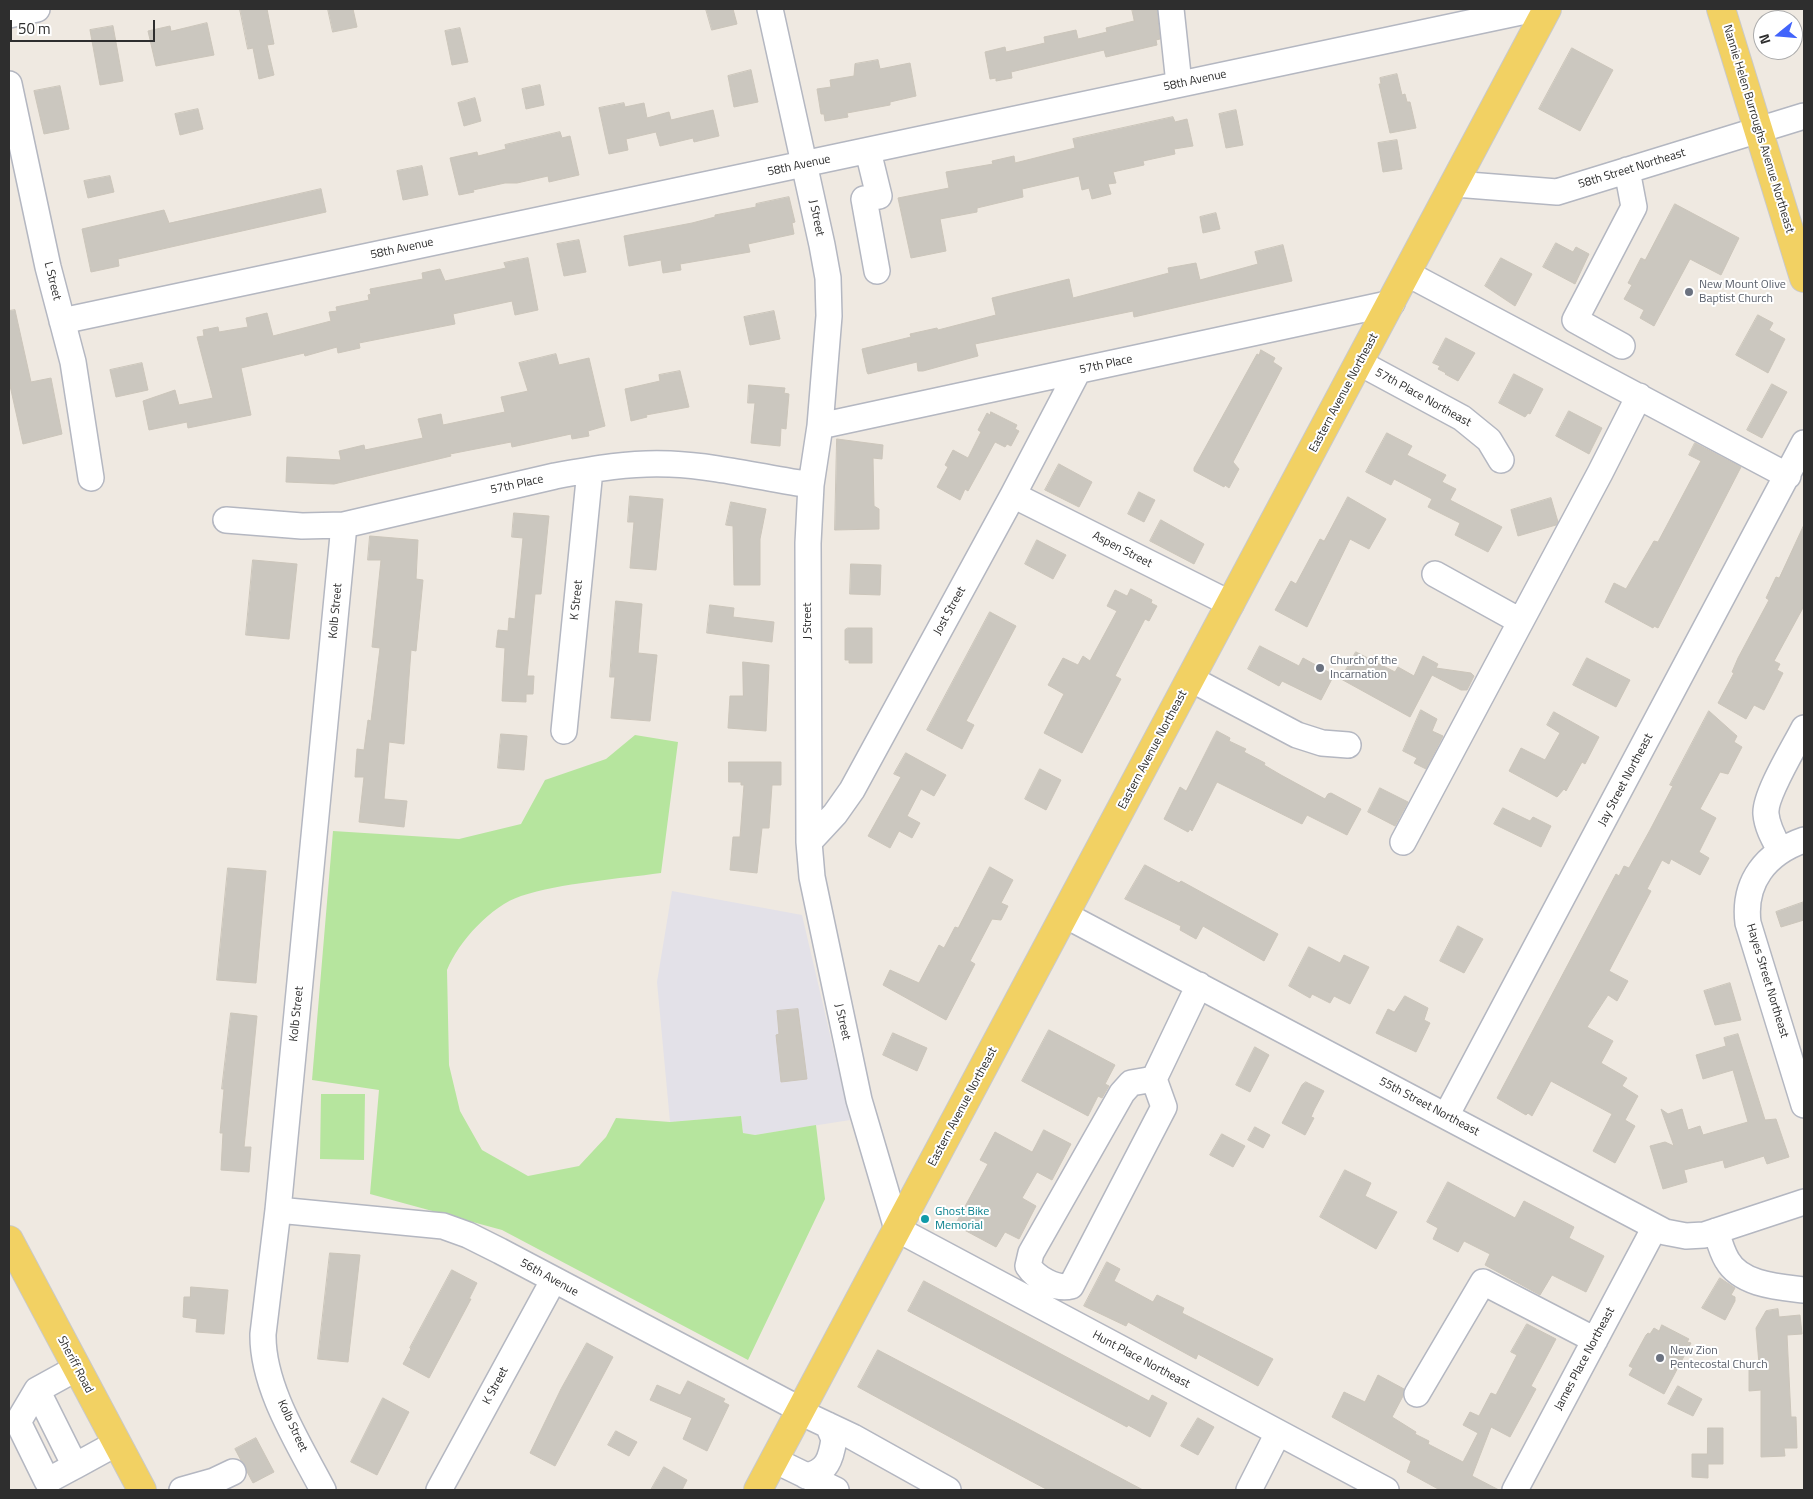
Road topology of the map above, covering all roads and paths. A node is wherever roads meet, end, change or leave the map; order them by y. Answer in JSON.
{"nodes":[{"id":1,"x":37,"y":9,"type":"edge"},
{"id":2,"x":770,"y":9,"type":"edge"},
{"id":3,"x":1172,"y":9,"type":"edge"},
{"id":4,"x":1535,"y":9,"type":"edge"},
{"id":5,"x":1547,"y":9,"type":"edge"},
{"id":6,"x":1721,"y":9,"type":"edge"},
{"id":7,"x":9,"y":15,"type":"edge"},
{"id":8,"x":9,"y":84,"type":"edge"},
{"id":9,"x":1179,"y":84,"type":"junction"},
{"id":10,"x":1804,"y":116,"type":"edge"},
{"id":11,"x":1759,"y":130,"type":"junction"},
{"id":12,"x":868,"y":151,"type":"junction"},
{"id":13,"x":803,"y":165,"type":"junction"},
{"id":14,"x":1627,"y":170,"type":"junction"},
{"id":15,"x":1455,"y":184,"type":"junction"},
{"id":16,"x":877,"y":271,"type":"dead end"},
{"id":17,"x":1408,"y":274,"type":"junction"},
{"id":18,"x":1804,"y":278,"type":"edge"},
{"id":19,"x":1392,"y":303,"type":"junction"},
{"id":20,"x":62,"y":321,"type":"junction"},
{"id":21,"x":1622,"y":346,"type":"dead end"},
{"id":22,"x":1360,"y":363,"type":"junction"},
{"id":23,"x":1078,"y":371,"type":"junction"},
{"id":24,"x":1639,"y":396,"type":"junction"},
{"id":25,"x":820,"y":426,"type":"junction"},
{"id":26,"x":1804,"y":443,"type":"edge"},
{"id":27,"x":1501,"y":460,"type":"dead end"},
{"id":28,"x":590,"y":470,"type":"junction"},
{"id":29,"x":1788,"y":476,"type":"junction"},
{"id":30,"x":91,"y":478,"type":"dead end"},
{"id":31,"x":811,"y":485,"type":"junction"},
{"id":32,"x":1013,"y":495,"type":"junction"},
{"id":33,"x":226,"y":520,"type":"dead end"},
{"id":34,"x":344,"y":525,"type":"junction"},
{"id":35,"x":1435,"y":574,"type":"dead end"},
{"id":36,"x":1231,"y":604,"type":"junction"},
{"id":37,"x":1520,"y":621,"type":"junction"},
{"id":38,"x":1191,"y":679,"type":"junction"},
{"id":39,"x":1804,"y":728,"type":"edge"},
{"id":40,"x":564,"y":731,"type":"dead end"},
{"id":41,"x":1348,"y":744,"type":"dead end"},
{"id":42,"x":810,"y":842,"type":"junction"},
{"id":43,"x":1403,"y":842,"type":"dead end"},
{"id":44,"x":1792,"y":845,"type":"edge"},
{"id":45,"x":1065,"y":914,"type":"junction"},
{"id":46,"x":1199,"y":985,"type":"junction"},
{"id":47,"x":1800,"y":1075,"type":"edge"},
{"id":48,"x":1154,"y":1079,"type":"junction"},
{"id":49,"x":1804,"y":1105,"type":"edge"},
{"id":50,"x":1446,"y":1116,"type":"junction"},
{"id":51,"x":1804,"y":1202,"type":"edge"},
{"id":52,"x":278,"y":1210,"type":"junction"},
{"id":53,"x":1655,"y":1227,"type":"junction"},
{"id":54,"x":898,"y":1229,"type":"junction"},
{"id":55,"x":1716,"y":1231,"type":"junction"},
{"id":56,"x":13,"y":1258,"type":"edge"},
{"id":57,"x":553,"y":1281,"type":"junction"},
{"id":58,"x":1804,"y":1290,"type":"edge"},
{"id":59,"x":1595,"y":1340,"type":"junction"},
{"id":60,"x":77,"y":1368,"type":"junction"},
{"id":61,"x":1417,"y":1394,"type":"dead end"},
{"id":62,"x":800,"y":1411,"type":"junction"},
{"id":63,"x":828,"y":1425,"type":"junction"},
{"id":64,"x":1278,"y":1433,"type":"junction"},
{"id":65,"x":117,"y":1443,"type":"junction"},
{"id":66,"x":774,"y":1460,"type":"junction"},
{"id":67,"x":233,"y":1472,"type":"dead end"},
{"id":68,"x":806,"y":1476,"type":"junction"},
{"id":69,"x":142,"y":1490,"type":"edge"},
{"id":70,"x":182,"y":1490,"type":"edge"},
{"id":71,"x":323,"y":1490,"type":"edge"},
{"id":72,"x":439,"y":1490,"type":"edge"},
{"id":73,"x":758,"y":1490,"type":"edge"},
{"id":74,"x":836,"y":1490,"type":"edge"},
{"id":75,"x":948,"y":1490,"type":"edge"},
{"id":76,"x":1249,"y":1490,"type":"edge"},
{"id":77,"x":1386,"y":1490,"type":"edge"},
{"id":78,"x":1515,"y":1490,"type":"edge"}],
"edges":[{"from":1,"to":7,"type":"street"},
{"from":2,"to":13,"type":"street","name":"J Street"},
{"from":3,"to":9,"type":"street"},
{"from":4,"to":9,"type":"street","name":"58th Avenue"},
{"from":5,"to":15,"type":"main road","name":"Eastern Avenue Northeast"},
{"from":6,"to":11,"type":"main road","name":"Nannie Helen Burroughs Avenue Northeast"},
{"from":8,"to":20,"type":"street","name":"L Street"},
{"from":9,"to":12,"type":"street","name":"58th Avenue"},
{"from":10,"to":11,"type":"street","name":"58th Street Northeast"},
{"from":11,"to":14,"type":"street","name":"58th Street Northeast"},
{"from":11,"to":18,"type":"main road","name":"Nannie Helen Burroughs Avenue Northeast"},
{"from":12,"to":13,"type":"street","name":"58th Avenue"},
{"from":12,"to":16,"type":"street"},
{"from":13,"to":20,"type":"street","name":"58th Avenue"},
{"from":13,"to":25,"type":"street","name":"J Street"},
{"from":14,"to":15,"type":"street","name":"58th Street Northeast"},
{"from":14,"to":21,"type":"street"},
{"from":15,"to":17,"type":"main road","name":"Eastern Avenue Northeast"},
{"from":17,"to":19,"type":"main road","name":"Eastern Avenue Northeast"},
{"from":17,"to":24,"type":"street"},
{"from":19,"to":22,"type":"main road","name":"Eastern Avenue Northeast"},
{"from":19,"to":23,"type":"street","name":"57th Place"},
{"from":20,"to":30,"type":"street","name":"L Street"},
{"from":22,"to":27,"type":"street","name":"57th Place Northeast"},
{"from":22,"to":36,"type":"main road","name":"Eastern Avenue Northeast"},
{"from":23,"to":25,"type":"street","name":"57th Place"},
{"from":23,"to":32,"type":"street","name":"Jost Street"},
{"from":24,"to":29,"type":"street"},
{"from":24,"to":37,"type":"street"},
{"from":25,"to":31,"type":"street","name":"J Street"},
{"from":26,"to":29,"type":"street","name":"Jay Street Northeast"},
{"from":28,"to":31,"type":"street","name":"57th Place"},
{"from":28,"to":34,"type":"street","name":"57th Place"},
{"from":28,"to":40,"type":"street","name":"K Street"},
{"from":29,"to":50,"type":"street","name":"Jay Street Northeast"},
{"from":31,"to":42,"type":"street","name":"J Street"},
{"from":32,"to":36,"type":"street","name":"Aspen Street"},
{"from":32,"to":42,"type":"street","name":"Jost Street"},
{"from":33,"to":34,"type":"street","name":"57th Place"},
{"from":34,"to":52,"type":"street","name":"Kolb Street"},
{"from":35,"to":37,"type":"street"},
{"from":36,"to":38,"type":"main road","name":"Eastern Avenue Northeast"},
{"from":37,"to":43,"type":"street"},
{"from":38,"to":41,"type":"street"},
{"from":38,"to":45,"type":"main road","name":"Eastern Avenue Northeast"},
{"from":39,"to":44,"type":"street"},
{"from":42,"to":54,"type":"street","name":"J Street"},
{"from":44,"to":47,"type":"street","name":"Hayes Street Northeast"},
{"from":45,"to":46,"type":"street","name":"55th Street Northeast"},
{"from":45,"to":54,"type":"main road","name":"Eastern Avenue Northeast"},
{"from":46,"to":48,"type":"street"},
{"from":46,"to":50,"type":"street","name":"55th Street Northeast"},
{"from":47,"to":49,"type":"street","name":"Hayes Street Northeast"},
{"from":48,"to":48,"type":"street"},
{"from":50,"to":53,"type":"street","name":"55th Street Northeast"},
{"from":51,"to":55,"type":"street","name":"55th Street Northeast"},
{"from":52,"to":57,"type":"street","name":"56th Avenue"},
{"from":52,"to":71,"type":"street","name":"Kolb Street"},
{"from":53,"to":55,"type":"street","name":"55th Street Northeast"},
{"from":53,"to":59,"type":"street","name":"James Place Northeast"},
{"from":54,"to":62,"type":"main road","name":"Eastern Avenue Northeast"},
{"from":54,"to":64,"type":"street","name":"Hunt Place Northeast"},
{"from":55,"to":58,"type":"street"},
{"from":56,"to":60,"type":"main road","name":"Sheriff Road"},
{"from":57,"to":62,"type":"street","name":"56th Avenue"},
{"from":57,"to":72,"type":"street","name":"K Street"},
{"from":59,"to":61,"type":"street"},
{"from":59,"to":78,"type":"street","name":"James Place Northeast"},
{"from":60,"to":65,"type":"main road","name":"Sheriff Road"},
{"from":60,"to":65,"type":"street"},
{"from":62,"to":63,"type":"street","name":"56th Avenue"},
{"from":62,"to":66,"type":"main road","name":"Eastern Avenue Northeast"},
{"from":63,"to":68,"type":"street"},
{"from":63,"to":75,"type":"street","name":"56th Avenue"},
{"from":64,"to":76,"type":"street"},
{"from":64,"to":77,"type":"street","name":"Hunt Place Northeast"},
{"from":65,"to":69,"type":"main road","name":"Sheriff Road"},
{"from":66,"to":68,"type":"street"},
{"from":66,"to":73,"type":"main road","name":"Eastern Avenue Northeast"},
{"from":67,"to":70,"type":"street"},
{"from":68,"to":74,"type":"street"}]}
